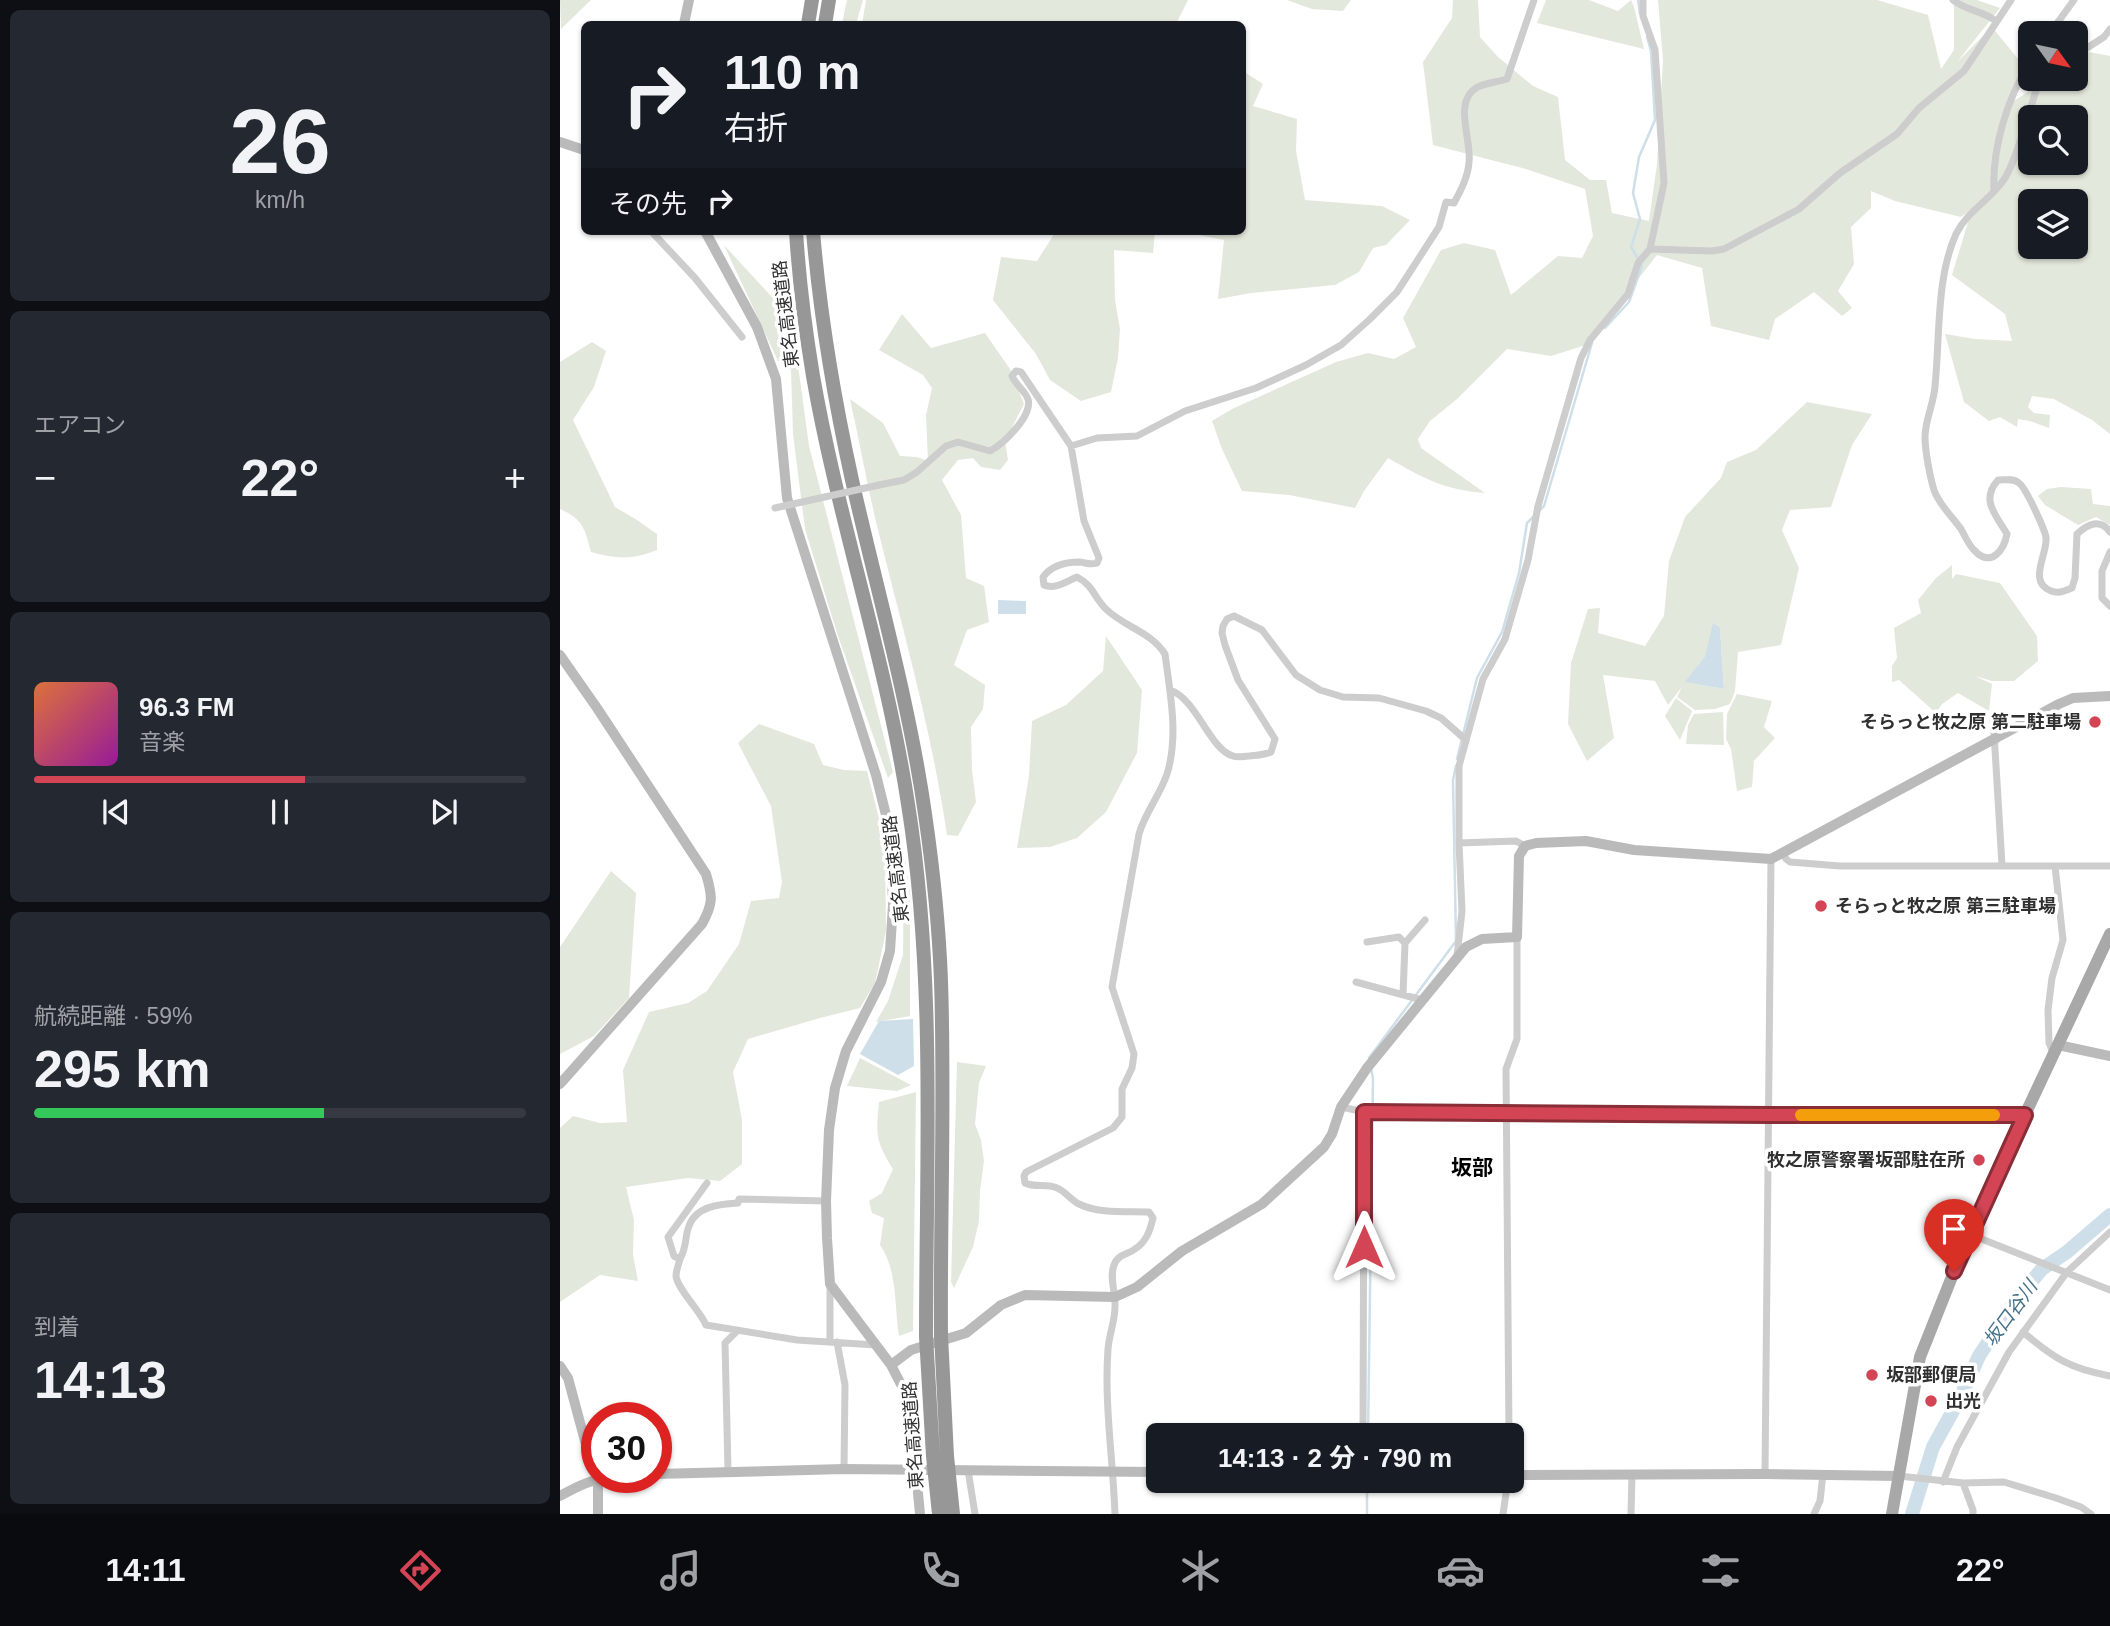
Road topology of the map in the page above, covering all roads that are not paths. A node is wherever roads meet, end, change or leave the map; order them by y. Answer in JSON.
{"nodes":[{"id":1,"x":689,"y":0,"type":"edge"},
{"id":2,"x":812,"y":0,"type":"edge"},
{"id":3,"x":829,"y":0,"type":"edge"},
{"id":4,"x":1534,"y":0,"type":"edge"},
{"id":5,"x":1643,"y":0,"type":"edge"},
{"id":6,"x":1953,"y":0,"type":"edge"},
{"id":7,"x":2011,"y":0,"type":"edge"},
{"id":8,"x":2074,"y":0,"type":"edge"},
{"id":9,"x":685,"y":21,"type":"edge"},
{"id":10,"x":808,"y":21,"type":"edge"},
{"id":11,"x":826,"y":21,"type":"edge"},
{"id":12,"x":1996,"y":21,"type":"junction"},
{"id":13,"x":2059,"y":21,"type":"edge"},
{"id":14,"x":2110,"y":29,"type":"edge"},
{"id":15,"x":2088,"y":47,"type":"edge"},
{"id":16,"x":2018,"y":81,"type":"edge"},
{"id":17,"x":2035,"y":91,"type":"edge"},
{"id":18,"x":560,"y":142,"type":"edge"},
{"id":19,"x":581,"y":149,"type":"edge"},
{"id":20,"x":1994,"y":192,"type":"junction"},
{"id":21,"x":655,"y":235,"type":"edge"},
{"id":22,"x":707,"y":235,"type":"edge"},
{"id":23,"x":796,"y":235,"type":"edge"},
{"id":24,"x":813,"y":235,"type":"edge"},
{"id":25,"x":1650,"y":249,"type":"junction"},
{"id":26,"x":742,"y":337,"type":"dead end"},
{"id":27,"x":1071,"y":446,"type":"junction"},
{"id":28,"x":775,"y":508,"type":"dead end"},
{"id":29,"x":2110,"y":532,"type":"edge"},
{"id":30,"x":2110,"y":552,"type":"edge"},
{"id":31,"x":2110,"y":606,"type":"edge"},
{"id":32,"x":560,"y":656,"type":"edge"},
{"id":33,"x":1170,"y":690,"type":"junction"},
{"id":34,"x":2110,"y":696,"type":"edge"},
{"id":35,"x":1993,"y":716,"type":"dead end"},
{"id":36,"x":1463,"y":738,"type":"junction"},
{"id":37,"x":1994,"y":738,"type":"junction"},
{"id":38,"x":1458,"y":843,"type":"junction"},
{"id":39,"x":1525,"y":846,"type":"junction"},
{"id":40,"x":1783,"y":852,"type":"junction"},
{"id":41,"x":1771,"y":859,"type":"junction"},
{"id":42,"x":2002,"y":865,"type":"junction"},
{"id":43,"x":2055,"y":866,"type":"junction"},
{"id":44,"x":2110,"y":866,"type":"edge"},
{"id":45,"x":1425,"y":920,"type":"dead end"},
{"id":46,"x":2110,"y":934,"type":"edge"},
{"id":47,"x":1517,"y":937,"type":"junction"},
{"id":48,"x":1367,"y":942,"type":"dead end"},
{"id":49,"x":1405,"y":943,"type":"junction"},
{"id":50,"x":1457,"y":956,"type":"junction"},
{"id":51,"x":933,"y":978,"type":"junction"},
{"id":52,"x":1356,"y":982,"type":"dead end"},
{"id":53,"x":1406,"y":995,"type":"junction"},
{"id":54,"x":1421,"y":999,"type":"junction"},
{"id":55,"x":2056,"y":1049,"type":"junction"},
{"id":56,"x":2110,"y":1056,"type":"edge"},
{"id":57,"x":560,"y":1084,"type":"edge"},
{"id":58,"x":1341,"y":1107,"type":"junction"},
{"id":59,"x":1365,"y":1112,"type":"junction"},
{"id":60,"x":1506,"y":1112,"type":"junction"},
{"id":61,"x":1770,"y":1115,"type":"junction"},
{"id":62,"x":2025,"y":1115,"type":"junction"},
{"id":63,"x":707,"y":1184,"type":"dead end"},
{"id":64,"x":826,"y":1201,"type":"junction"},
{"id":65,"x":2110,"y":1232,"type":"edge"},
{"id":66,"x":1969,"y":1234,"type":"junction"},
{"id":67,"x":680,"y":1259,"type":"junction"},
{"id":68,"x":2067,"y":1272,"type":"junction"},
{"id":69,"x":830,"y":1284,"type":"junction"},
{"id":70,"x":2110,"y":1290,"type":"edge"},
{"id":71,"x":1115,"y":1297,"type":"junction"},
{"id":72,"x":737,"y":1331,"type":"junction"},
{"id":73,"x":2023,"y":1332,"type":"junction"},
{"id":74,"x":833,"y":1342,"type":"junction"},
{"id":75,"x":876,"y":1345,"type":"junction"},
{"id":76,"x":891,"y":1365,"type":"junction"},
{"id":77,"x":560,"y":1366,"type":"edge"},
{"id":78,"x":2110,"y":1376,"type":"edge"},
{"id":79,"x":1363,"y":1423,"type":"edge"},
{"id":80,"x":1509,"y":1423,"type":"edge"},
{"id":81,"x":581,"y":1426,"type":"edge"},
{"id":82,"x":844,"y":1469,"type":"junction"},
{"id":83,"x":916,"y":1469,"type":"junction"},
{"id":84,"x":968,"y":1470,"type":"junction"},
{"id":85,"x":728,"y":1471,"type":"junction"},
{"id":86,"x":1114,"y":1472,"type":"junction"},
{"id":87,"x":1146,"y":1472,"type":"edge"},
{"id":88,"x":672,"y":1473,"type":"edge"},
{"id":89,"x":1765,"y":1474,"type":"junction"},
{"id":90,"x":1524,"y":1475,"type":"edge"},
{"id":91,"x":1632,"y":1475,"type":"junction"},
{"id":92,"x":1823,"y":1475,"type":"junction"},
{"id":93,"x":1899,"y":1476,"type":"junction"},
{"id":94,"x":1944,"y":1482,"type":"junction"},
{"id":95,"x":1963,"y":1483,"type":"junction"},
{"id":96,"x":581,"y":1485,"type":"edge"},
{"id":97,"x":598,"y":1493,"type":"edge"},
{"id":98,"x":1506,"y":1493,"type":"edge"},
{"id":99,"x":560,"y":1496,"type":"edge"},
{"id":100,"x":598,"y":1514,"type":"edge"},
{"id":101,"x":920,"y":1514,"type":"edge"},
{"id":102,"x":939,"y":1514,"type":"edge"},
{"id":103,"x":953,"y":1514,"type":"edge"},
{"id":104,"x":975,"y":1514,"type":"edge"},
{"id":105,"x":1115,"y":1514,"type":"edge"},
{"id":106,"x":1503,"y":1514,"type":"edge"},
{"id":107,"x":1631,"y":1514,"type":"edge"},
{"id":108,"x":1814,"y":1514,"type":"edge"},
{"id":109,"x":1892,"y":1514,"type":"edge"},
{"id":110,"x":1973,"y":1514,"type":"edge"},
{"id":111,"x":2091,"y":1514,"type":"edge"}],
"edges":[{"from":1,"to":9,"type":"street"},
{"from":2,"to":10,"type":"highway"},
{"from":3,"to":11,"type":"highway"},
{"from":4,"to":27,"type":"street"},
{"from":5,"to":25,"type":"street"},
{"from":6,"to":12,"type":"street"},
{"from":7,"to":12,"type":"street"},
{"from":8,"to":13,"type":"street"},
{"from":12,"to":25,"type":"street"},
{"from":14,"to":15,"type":"street"},
{"from":16,"to":20,"type":"street"},
{"from":17,"to":20,"type":"street"},
{"from":18,"to":19,"type":"street"},
{"from":20,"to":29,"type":"street"},
{"from":21,"to":26,"type":"street"},
{"from":22,"to":64,"type":"street"},
{"from":23,"to":51,"type":"highway","name":"東名高速道路"},
{"from":24,"to":51,"type":"highway","name":"東名高速道路"},
{"from":25,"to":36,"type":"street"},
{"from":27,"to":28,"type":"street","bridge":true},
{"from":27,"to":33,"type":"street"},
{"from":30,"to":31,"type":"street"},
{"from":32,"to":57,"type":"street"},
{"from":33,"to":36,"type":"street"},
{"from":33,"to":71,"type":"street"},
{"from":34,"to":37,"type":"street"},
{"from":35,"to":37,"type":"street"},
{"from":36,"to":38,"type":"street"},
{"from":37,"to":40,"type":"street"},
{"from":37,"to":42,"type":"street"},
{"from":38,"to":39,"type":"street"},
{"from":38,"to":50,"type":"street"},
{"from":39,"to":41,"type":"street"},
{"from":39,"to":47,"type":"street"},
{"from":40,"to":41,"type":"street"},
{"from":40,"to":42,"type":"street"},
{"from":41,"to":61,"type":"street"},
{"from":42,"to":43,"type":"street"},
{"from":43,"to":44,"type":"street"},
{"from":43,"to":55,"type":"street"},
{"from":45,"to":49,"type":"street"},
{"from":46,"to":55,"type":"main road"},
{"from":47,"to":50,"type":"street"},
{"from":47,"to":60,"type":"street"},
{"from":48,"to":49,"type":"street"},
{"from":49,"to":53,"type":"street"},
{"from":50,"to":54,"type":"street"},
{"from":51,"to":102,"type":"highway","name":"東名高速道路","bridge":true},
{"from":51,"to":103,"type":"highway","name":"東名高速道路","bridge":true},
{"from":52,"to":53,"type":"street"},
{"from":53,"to":54,"type":"street"},
{"from":54,"to":58,"type":"street"},
{"from":55,"to":56,"type":"street"},
{"from":55,"to":62,"type":"main road"},
{"from":58,"to":59,"type":"street"},
{"from":58,"to":71,"type":"street"},
{"from":59,"to":60,"type":"street"},
{"from":59,"to":79,"type":"street"},
{"from":60,"to":61,"type":"street"},
{"from":60,"to":80,"type":"street"},
{"from":61,"to":62,"type":"street"},
{"from":61,"to":89,"type":"street"},
{"from":62,"to":66,"type":"main road"},
{"from":63,"to":67,"type":"street"},
{"from":64,"to":67,"type":"street"},
{"from":64,"to":69,"type":"street"},
{"from":65,"to":68,"type":"street"},
{"from":66,"to":68,"type":"street"},
{"from":66,"to":93,"type":"main road"},
{"from":67,"to":72,"type":"street"},
{"from":68,"to":70,"type":"street"},
{"from":68,"to":73,"type":"street"},
{"from":69,"to":74,"type":"street"},
{"from":69,"to":75,"type":"street"},
{"from":71,"to":76,"type":"street"},
{"from":71,"to":86,"type":"street"},
{"from":72,"to":74,"type":"street"},
{"from":72,"to":85,"type":"street"},
{"from":73,"to":78,"type":"street"},
{"from":73,"to":94,"type":"street"},
{"from":74,"to":75,"type":"street"},
{"from":74,"to":82,"type":"street"},
{"from":75,"to":76,"type":"street"},
{"from":76,"to":83,"type":"street"},
{"from":77,"to":81,"type":"street"},
{"from":82,"to":83,"type":"street"},
{"from":82,"to":85,"type":"street"},
{"from":83,"to":84,"type":"street"},
{"from":83,"to":101,"type":"street"},
{"from":84,"to":86,"type":"street"},
{"from":84,"to":104,"type":"street"},
{"from":85,"to":88,"type":"street"},
{"from":86,"to":87,"type":"street"},
{"from":86,"to":105,"type":"street"},
{"from":89,"to":91,"type":"street"},
{"from":89,"to":92,"type":"street"},
{"from":90,"to":91,"type":"street"},
{"from":91,"to":107,"type":"street"},
{"from":92,"to":93,"type":"street"},
{"from":92,"to":108,"type":"street"},
{"from":93,"to":94,"type":"street"},
{"from":93,"to":109,"type":"main road"},
{"from":94,"to":95,"type":"street"},
{"from":95,"to":110,"type":"street"},
{"from":95,"to":111,"type":"street"},
{"from":96,"to":99,"type":"street"},
{"from":97,"to":100,"type":"street"},
{"from":98,"to":106,"type":"street"}]}
